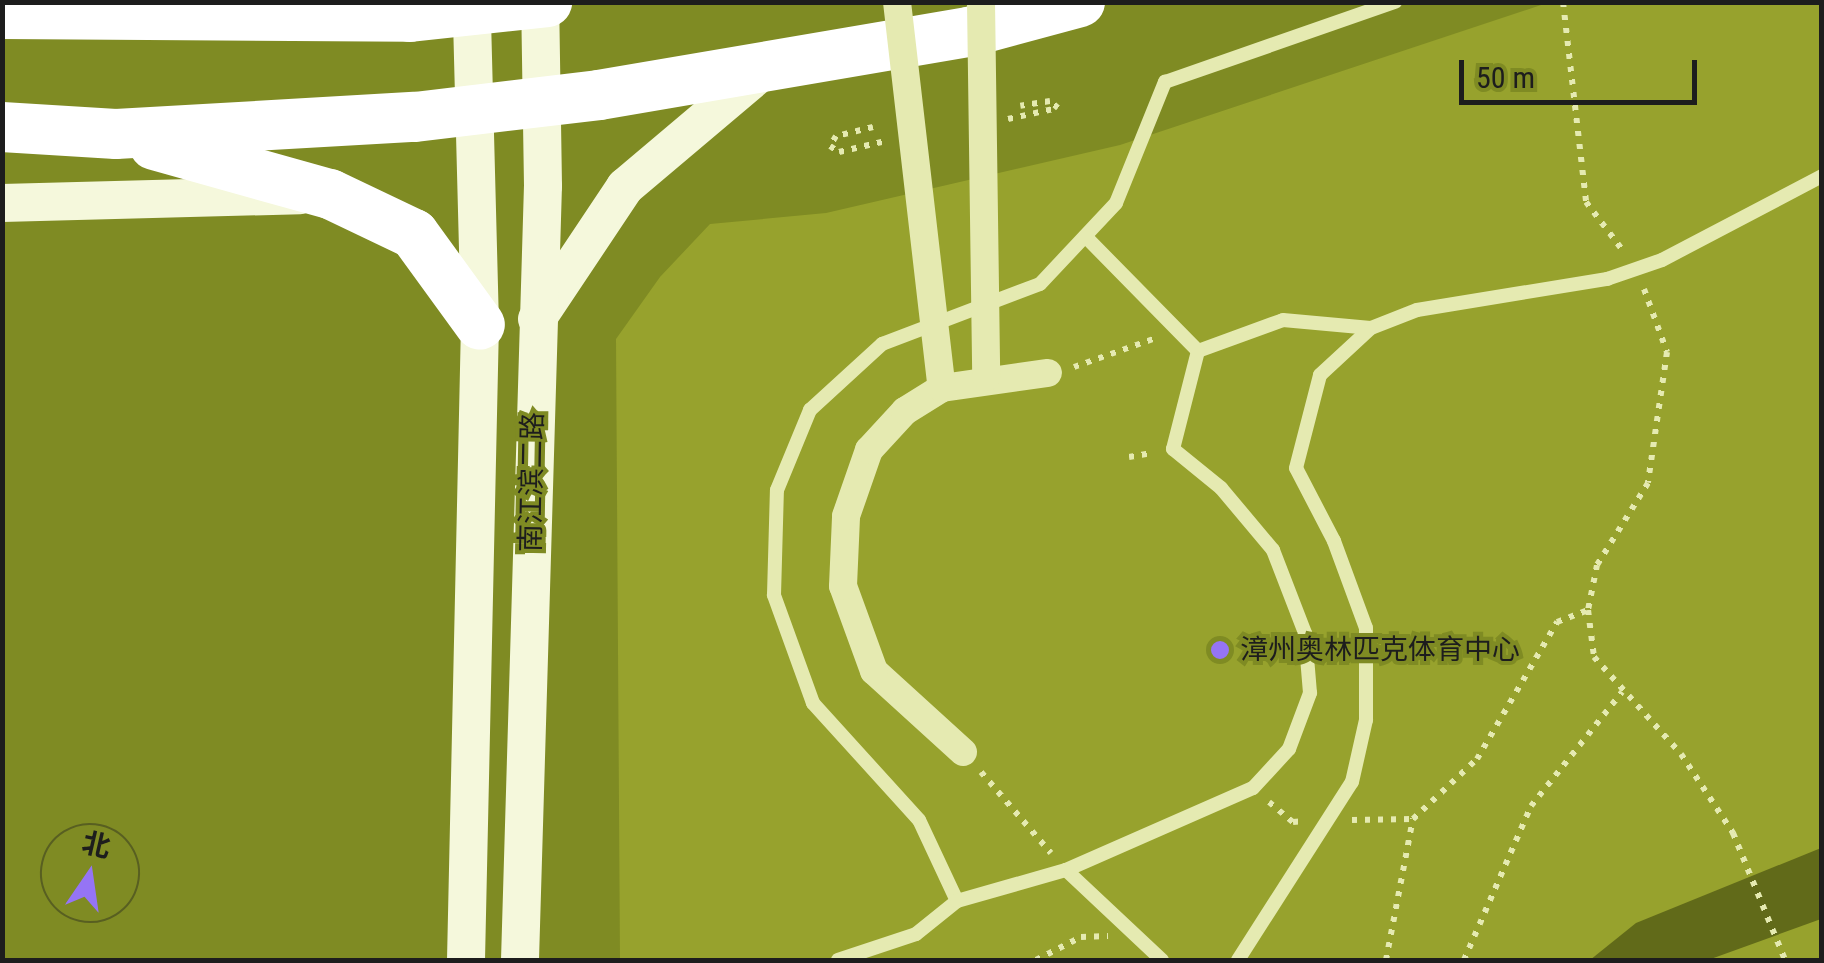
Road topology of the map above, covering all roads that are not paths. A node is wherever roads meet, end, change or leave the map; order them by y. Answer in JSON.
{"nodes":[{"id":1,"x":897,"y":2,"type":"edge"},
{"id":2,"x":981,"y":2,"type":"edge"},
{"id":3,"x":1080,"y":2,"type":"edge"},
{"id":4,"x":1395,"y":2,"type":"edge"},
{"id":5,"x":544,"y":3,"type":"edge"},
{"id":6,"x":472,"y":11,"type":"junction"},
{"id":7,"x":2,"y":14,"type":"edge"},
{"id":8,"x":769,"y":65,"type":"junction"},
{"id":9,"x":542,"y":102,"type":"junction"},
{"id":10,"x":476,"y":109,"type":"junction"},
{"id":11,"x":2,"y":127,"type":"edge"},
{"id":12,"x":116,"y":134,"type":"junction"},
{"id":13,"x":1822,"y":176,"type":"edge"},
{"id":14,"x":330,"y":194,"type":"junction"},
{"id":15,"x":2,"y":203,"type":"edge"},
{"id":16,"x":1085,"y":236,"type":"junction"},
{"id":17,"x":536,"y":322,"type":"junction"},
{"id":18,"x":480,"y":325,"type":"junction"},
{"id":19,"x":1371,"y":328,"type":"junction"},
{"id":20,"x":1198,"y":351,"type":"junction"},
{"id":21,"x":1048,"y":374,"type":"road end"},
{"id":22,"x":986,"y":378,"type":"junction"},
{"id":23,"x":942,"y":388,"type":"junction"},
{"id":24,"x":964,"y":752,"type":"road end"},
{"id":25,"x":1066,"y":870,"type":"junction"},
{"id":26,"x":957,"y":901,"type":"junction"},
{"id":27,"x":1159,"y":955,"type":"edge"},
{"id":28,"x":466,"y":960,"type":"edge"},
{"id":29,"x":520,"y":960,"type":"edge"},
{"id":30,"x":838,"y":960,"type":"edge"},
{"id":31,"x":1238,"y":960,"type":"edge"}],
"edges":[{"from":1,"to":23,"type":"street","bridge":true},
{"from":2,"to":22,"type":"street","bridge":true},
{"from":3,"to":8,"type":"highway"},
{"from":4,"to":16,"type":"lane"},
{"from":5,"to":6,"type":"highway"},
{"from":5,"to":9,"type":"street","name":"南江滨二路"},
{"from":6,"to":7,"type":"highway"},
{"from":6,"to":10,"type":"street","name":"南江滨二路"},
{"from":8,"to":9,"type":"highway"},
{"from":8,"to":17,"type":"street"},
{"from":9,"to":10,"type":"highway"},
{"from":9,"to":17,"type":"street","name":"南江滨二路"},
{"from":10,"to":12,"type":"highway"},
{"from":10,"to":18,"type":"street","name":"南江滨二路"},
{"from":11,"to":12,"type":"highway"},
{"from":12,"to":14,"type":"highway"},
{"from":13,"to":19,"type":"lane"},
{"from":14,"to":15,"type":"street"},
{"from":14,"to":18,"type":"highway"},
{"from":16,"to":20,"type":"lane"},
{"from":16,"to":26,"type":"lane"},
{"from":17,"to":29,"type":"street","name":"南江滨二路"},
{"from":18,"to":28,"type":"street","name":"南江滨二路"},
{"from":19,"to":20,"type":"lane"},
{"from":19,"to":31,"type":"lane"},
{"from":20,"to":25,"type":"lane"},
{"from":21,"to":22,"type":"street"},
{"from":22,"to":23,"type":"street"},
{"from":23,"to":24,"type":"street"},
{"from":25,"to":26,"type":"lane"},
{"from":25,"to":27,"type":"lane"},
{"from":26,"to":30,"type":"lane"}]}
